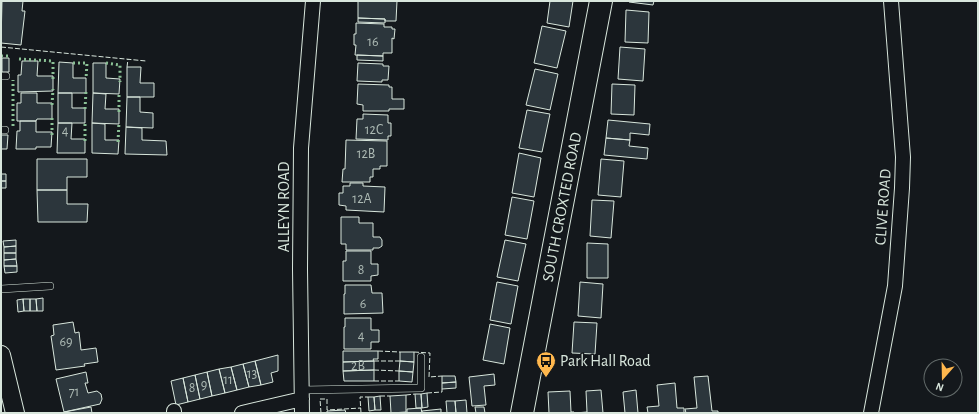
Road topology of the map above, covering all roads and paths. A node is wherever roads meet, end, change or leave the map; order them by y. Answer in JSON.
{"nodes":[{"id":1,"x":314,"y":1,"type":"edge"},
{"id":2,"x":601,"y":1,"type":"edge"},
{"id":3,"x":891,"y":1,"type":"edge"},
{"id":4,"x":50,"y":286,"type":"dead end"},
{"id":5,"x":1,"y":289,"type":"edge"},
{"id":6,"x":1,"y":355,"type":"edge"},
{"id":7,"x":421,"y":357,"type":"dead end"},
{"id":8,"x":302,"y":394,"type":"junction"},
{"id":9,"x":15,"y":413,"type":"edge"},
{"id":10,"x":242,"y":413,"type":"edge"},
{"id":11,"x":302,"y":413,"type":"edge"},
{"id":12,"x":522,"y":413,"type":"edge"},
{"id":13,"x":871,"y":413,"type":"edge"}],
"edges":[{"from":1,"to":8,"type":"street","name":"ALLEYN ROAD"},
{"from":2,"to":12,"type":"main road","name":"SOUTH CROXTED ROAD"},
{"from":3,"to":13,"type":"street","name":"CLIVE ROAD"},
{"from":4,"to":5,"type":"lane"},
{"from":6,"to":9,"type":"street"},
{"from":7,"to":8,"type":"lane"},
{"from":8,"to":10,"type":"street"},
{"from":8,"to":11,"type":"street","name":"ALLEYN ROAD"}]}
